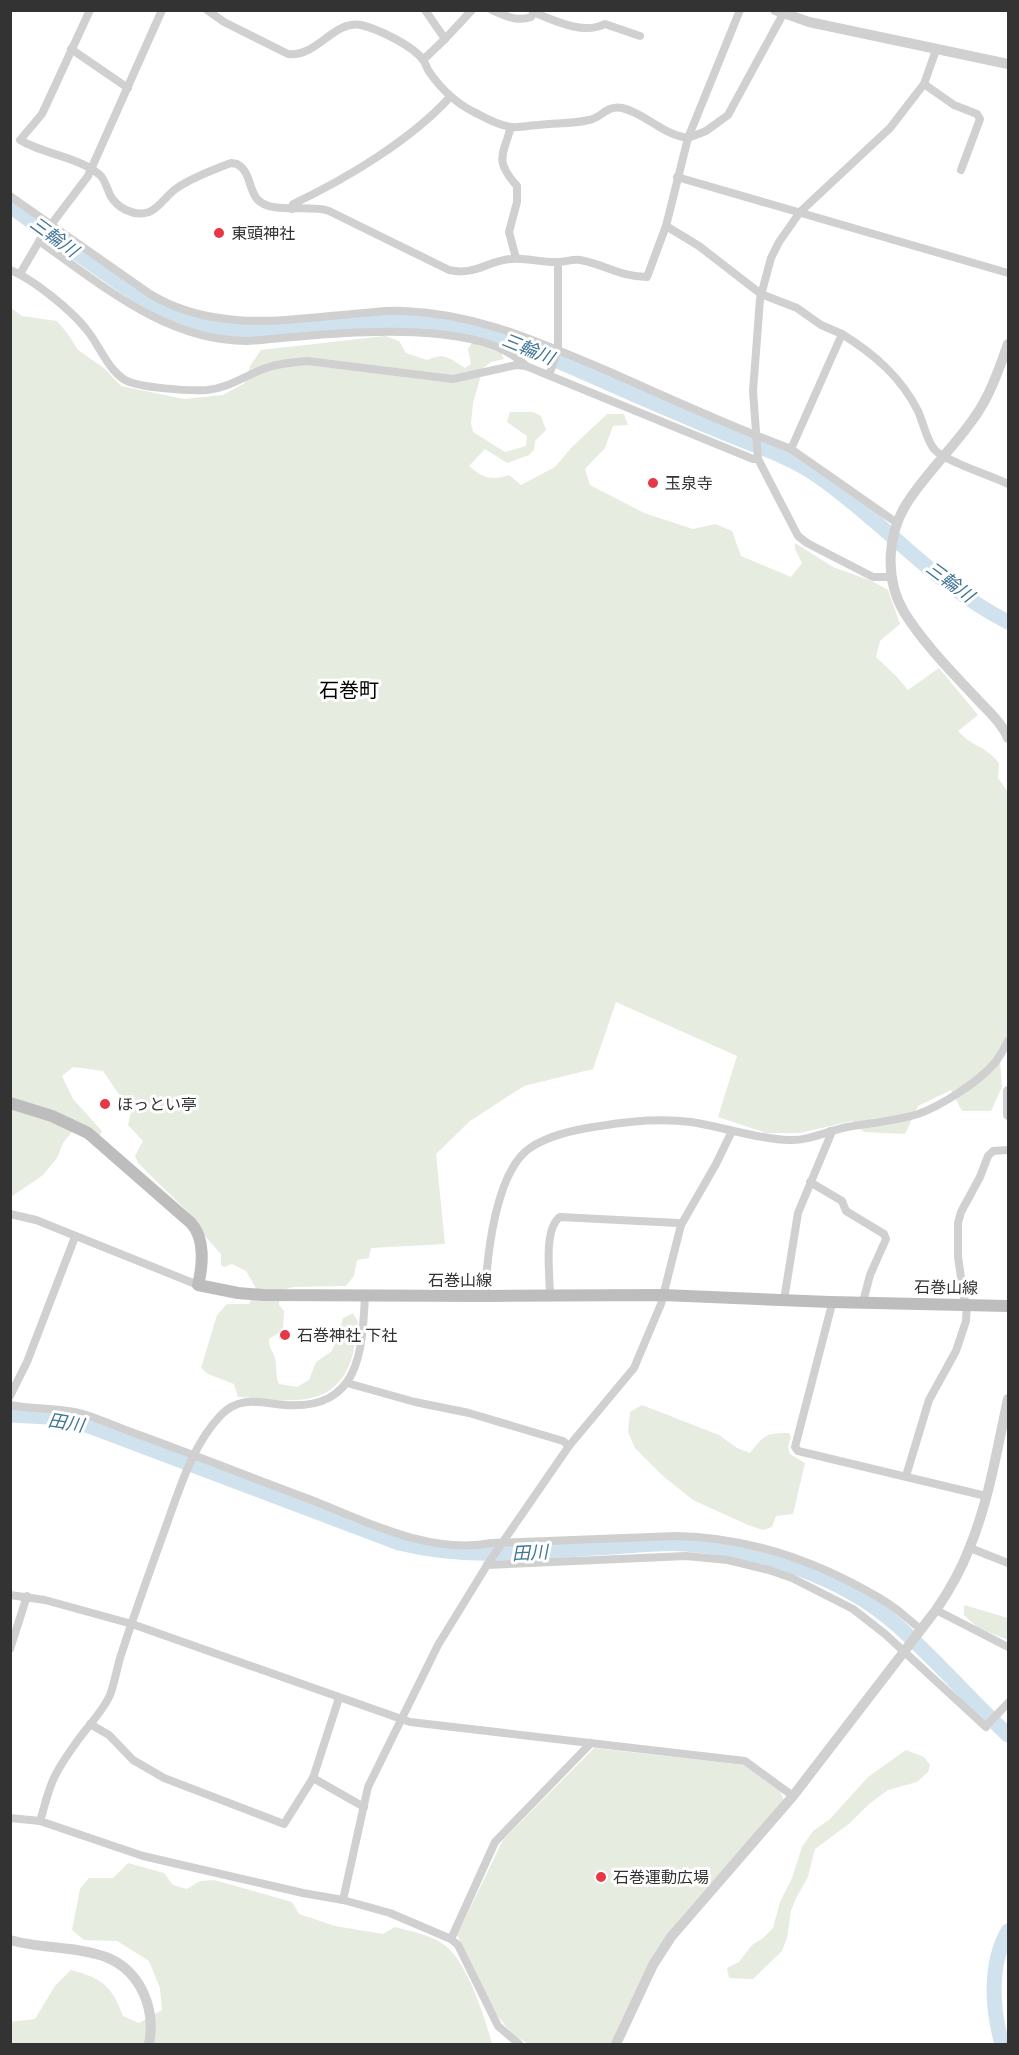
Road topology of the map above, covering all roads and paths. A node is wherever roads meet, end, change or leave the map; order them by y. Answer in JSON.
{"nodes":[{"id":1,"x":90,"y":10,"type":"edge"},
{"id":2,"x":162,"y":10,"type":"edge"},
{"id":3,"x":207,"y":10,"type":"edge"},
{"id":4,"x":422,"y":10,"type":"edge"},
{"id":5,"x":472,"y":10,"type":"edge"},
{"id":6,"x":492,"y":10,"type":"edge"},
{"id":7,"x":740,"y":10,"type":"edge"},
{"id":8,"x":535,"y":12,"type":"edge"},
{"id":9,"x":779,"y":12,"type":"edge"},
{"id":10,"x":640,"y":36,"type":"dead end"},
{"id":11,"x":445,"y":39,"type":"junction"},
{"id":12,"x":71,"y":49,"type":"junction"},
{"id":13,"x":936,"y":50,"type":"junction"},
{"id":14,"x":423,"y":60,"type":"junction"},
{"id":15,"x":1008,"y":64,"type":"edge"},
{"id":16,"x":924,"y":84,"type":"junction"},
{"id":17,"x":128,"y":88,"type":"junction"},
{"id":18,"x":450,"y":97,"type":"junction"},
{"id":19,"x":511,"y":127,"type":"junction"},
{"id":20,"x":10,"y":133,"type":"edge"},
{"id":21,"x":688,"y":138,"type":"junction"},
{"id":22,"x":20,"y":140,"type":"junction"},
{"id":23,"x":91,"y":169,"type":"junction"},
{"id":24,"x":961,"y":170,"type":"dead end"},
{"id":25,"x":677,"y":177,"type":"junction"},
{"id":26,"x":10,"y":196,"type":"edge"},
{"id":27,"x":292,"y":209,"type":"junction"},
{"id":28,"x":800,"y":212,"type":"junction"},
{"id":29,"x":666,"y":226,"type":"junction"},
{"id":30,"x":50,"y":227,"type":"junction"},
{"id":31,"x":40,"y":240,"type":"junction"},
{"id":32,"x":516,"y":258,"type":"junction"},
{"id":33,"x":558,"y":262,"type":"junction"},
{"id":34,"x":10,"y":270,"type":"edge"},
{"id":35,"x":1008,"y":273,"type":"edge"},
{"id":36,"x":20,"y":274,"type":"junction"},
{"id":37,"x":761,"y":294,"type":"junction"},
{"id":38,"x":842,"y":334,"type":"junction"},
{"id":39,"x":1008,"y":344,"type":"edge"},
{"id":40,"x":558,"y":353,"type":"junction"},
{"id":41,"x":526,"y":366,"type":"junction"},
{"id":42,"x":550,"y":371,"type":"junction"},
{"id":43,"x":757,"y":437,"type":"junction"},
{"id":44,"x":791,"y":448,"type":"junction"},
{"id":45,"x":758,"y":457,"type":"junction"},
{"id":46,"x":944,"y":457,"type":"junction"},
{"id":47,"x":1008,"y":484,"type":"edge"},
{"id":48,"x":896,"y":525,"type":"junction"},
{"id":49,"x":892,"y":578,"type":"junction"},
{"id":50,"x":1008,"y":733,"type":"edge"},
{"id":51,"x":1008,"y":1041,"type":"edge"},
{"id":52,"x":1008,"y":1093,"type":"edge"},
{"id":53,"x":10,"y":1103,"type":"edge"},
{"id":54,"x":1008,"y":1114,"type":"edge"},
{"id":55,"x":732,"y":1131,"type":"junction"},
{"id":56,"x":830,"y":1131,"type":"junction"},
{"id":57,"x":1008,"y":1150,"type":"edge"},
{"id":58,"x":810,"y":1182,"type":"junction"},
{"id":59,"x":10,"y":1214,"type":"edge"},
{"id":60,"x":681,"y":1225,"type":"junction"},
{"id":61,"x":75,"y":1237,"type":"junction"},
{"id":62,"x":198,"y":1285,"type":"junction"},
{"id":63,"x":550,"y":1295,"type":"junction"},
{"id":64,"x":663,"y":1295,"type":"junction"},
{"id":65,"x":365,"y":1296,"type":"junction"},
{"id":66,"x":485,"y":1296,"type":"junction"},
{"id":67,"x":784,"y":1300,"type":"junction"},
{"id":68,"x":830,"y":1302,"type":"junction"},
{"id":69,"x":863,"y":1302,"type":"junction"},
{"id":70,"x":967,"y":1304,"type":"junction"},
{"id":71,"x":1008,"y":1306,"type":"edge"},
{"id":72,"x":346,"y":1383,"type":"junction"},
{"id":73,"x":10,"y":1396,"type":"edge"},
{"id":74,"x":1008,"y":1399,"type":"edge"},
{"id":75,"x":10,"y":1405,"type":"edge"},
{"id":76,"x":569,"y":1446,"type":"junction"},
{"id":77,"x":194,"y":1456,"type":"junction"},
{"id":78,"x":906,"y":1476,"type":"junction"},
{"id":79,"x":986,"y":1496,"type":"junction"},
{"id":80,"x":501,"y":1546,"type":"junction"},
{"id":81,"x":970,"y":1548,"type":"junction"},
{"id":82,"x":1008,"y":1563,"type":"edge"},
{"id":83,"x":488,"y":1564,"type":"junction"},
{"id":84,"x":10,"y":1595,"type":"edge"},
{"id":85,"x":27,"y":1596,"type":"junction"},
{"id":86,"x":936,"y":1610,"type":"junction"},
{"id":87,"x":132,"y":1624,"type":"junction"},
{"id":88,"x":920,"y":1631,"type":"junction"},
{"id":89,"x":1008,"y":1647,"type":"edge"},
{"id":90,"x":10,"y":1649,"type":"edge"},
{"id":91,"x":906,"y":1649,"type":"junction"},
{"id":92,"x":339,"y":1698,"type":"junction"},
{"id":93,"x":1008,"y":1704,"type":"edge"},
{"id":94,"x":401,"y":1719,"type":"junction"},
{"id":95,"x":90,"y":1724,"type":"junction"},
{"id":96,"x":591,"y":1743,"type":"junction"},
{"id":97,"x":313,"y":1778,"type":"junction"},
{"id":98,"x":793,"y":1796,"type":"junction"},
{"id":99,"x":364,"y":1808,"type":"junction"},
{"id":100,"x":10,"y":1818,"type":"edge"},
{"id":101,"x":40,"y":1821,"type":"junction"},
{"id":102,"x":343,"y":1900,"type":"junction"},
{"id":103,"x":451,"y":1939,"type":"junction"},
{"id":104,"x":10,"y":1940,"type":"edge"},
{"id":105,"x":149,"y":2044,"type":"edge"},
{"id":106,"x":519,"y":2044,"type":"edge"},
{"id":107,"x":616,"y":2044,"type":"edge"}],
"edges":[{"from":1,"to":12,"type":"street"},
{"from":2,"to":17,"type":"street"},
{"from":3,"to":14,"type":"street"},
{"from":4,"to":11,"type":"street"},
{"from":5,"to":11,"type":"street"},
{"from":6,"to":8,"type":"street"},
{"from":7,"to":21,"type":"street"},
{"from":8,"to":10,"type":"street"},
{"from":9,"to":13,"type":"street"},
{"from":9,"to":21,"type":"street"},
{"from":11,"to":14,"type":"street"},
{"from":12,"to":17,"type":"street"},
{"from":12,"to":22,"type":"street"},
{"from":13,"to":15,"type":"street"},
{"from":13,"to":16,"type":"street"},
{"from":14,"to":18,"type":"street"},
{"from":16,"to":24,"type":"street"},
{"from":16,"to":28,"type":"street"},
{"from":17,"to":23,"type":"street"},
{"from":18,"to":19,"type":"street"},
{"from":18,"to":27,"type":"street"},
{"from":19,"to":21,"type":"street"},
{"from":19,"to":32,"type":"street"},
{"from":20,"to":22,"type":"street"},
{"from":21,"to":25,"type":"street"},
{"from":22,"to":23,"type":"street"},
{"from":23,"to":27,"type":"street"},
{"from":23,"to":30,"type":"street"},
{"from":25,"to":28,"type":"street"},
{"from":25,"to":29,"type":"street"},
{"from":26,"to":30,"type":"street"},
{"from":27,"to":32,"type":"street"},
{"from":28,"to":35,"type":"street"},
{"from":28,"to":37,"type":"street"},
{"from":29,"to":33,"type":"street"},
{"from":29,"to":37,"type":"street"},
{"from":30,"to":31,"type":"street"},
{"from":30,"to":40,"type":"street"},
{"from":31,"to":36,"type":"street"},
{"from":31,"to":41,"type":"street"},
{"from":32,"to":33,"type":"street"},
{"from":33,"to":40,"type":"street"},
{"from":34,"to":36,"type":"street"},
{"from":36,"to":41,"type":"street"},
{"from":37,"to":38,"type":"street"},
{"from":37,"to":43,"type":"street"},
{"from":38,"to":44,"type":"street"},
{"from":38,"to":46,"type":"street"},
{"from":39,"to":46,"type":"street"},
{"from":40,"to":42,"type":"street"},
{"from":40,"to":43,"type":"street"},
{"from":41,"to":42,"type":"street"},
{"from":42,"to":45,"type":"street"},
{"from":43,"to":44,"type":"street"},
{"from":43,"to":45,"type":"street"},
{"from":44,"to":48,"type":"street"},
{"from":45,"to":49,"type":"street"},
{"from":46,"to":47,"type":"street"},
{"from":46,"to":48,"type":"street"},
{"from":48,"to":49,"type":"street"},
{"from":49,"to":50,"type":"street"},
{"from":51,"to":56,"type":"street"},
{"from":52,"to":54,"type":"street"},
{"from":53,"to":62,"type":"main road"},
{"from":55,"to":56,"type":"street"},
{"from":55,"to":60,"type":"street"},
{"from":55,"to":66,"type":"street"},
{"from":56,"to":58,"type":"street"},
{"from":57,"to":70,"type":"street"},
{"from":58,"to":67,"type":"street"},
{"from":58,"to":69,"type":"street"},
{"from":59,"to":61,"type":"street"},
{"from":60,"to":63,"type":"street"},
{"from":60,"to":64,"type":"street"},
{"from":61,"to":62,"type":"street"},
{"from":61,"to":73,"type":"street"},
{"from":62,"to":65,"type":"main road","name":"石巻山線"},
{"from":63,"to":64,"type":"main road","name":"石巻山線"},
{"from":63,"to":66,"type":"main road","name":"石巻山線"},
{"from":64,"to":67,"type":"main road","name":"石巻山線"},
{"from":64,"to":76,"type":"street"},
{"from":65,"to":66,"type":"main road","name":"石巻山線"},
{"from":65,"to":72,"type":"street"},
{"from":67,"to":68,"type":"main road","name":"石巻山線"},
{"from":68,"to":69,"type":"main road","name":"石巻山線"},
{"from":68,"to":78,"type":"street"},
{"from":69,"to":70,"type":"main road","name":"石巻山線"},
{"from":70,"to":71,"type":"main road","name":"石巻山線"},
{"from":70,"to":78,"type":"street"},
{"from":72,"to":76,"type":"street"},
{"from":72,"to":77,"type":"street"},
{"from":74,"to":79,"type":"street"},
{"from":75,"to":77,"type":"street"},
{"from":76,"to":80,"type":"street"},
{"from":77,"to":80,"type":"street"},
{"from":77,"to":87,"type":"street"},
{"from":78,"to":79,"type":"street"},
{"from":79,"to":81,"type":"street"},
{"from":80,"to":83,"type":"street"},
{"from":80,"to":88,"type":"street"},
{"from":81,"to":82,"type":"street"},
{"from":81,"to":86,"type":"street"},
{"from":83,"to":91,"type":"street"},
{"from":83,"to":94,"type":"street"},
{"from":84,"to":85,"type":"street"},
{"from":85,"to":87,"type":"street"},
{"from":85,"to":90,"type":"street"},
{"from":86,"to":88,"type":"street"},
{"from":86,"to":89,"type":"street"},
{"from":87,"to":92,"type":"street"},
{"from":87,"to":95,"type":"street"},
{"from":88,"to":91,"type":"street"},
{"from":91,"to":93,"type":"street"},
{"from":91,"to":98,"type":"street"},
{"from":92,"to":94,"type":"street"},
{"from":92,"to":97,"type":"street"},
{"from":94,"to":96,"type":"street"},
{"from":94,"to":99,"type":"street"},
{"from":95,"to":97,"type":"street"},
{"from":95,"to":101,"type":"street"},
{"from":96,"to":98,"type":"street"},
{"from":96,"to":103,"type":"street"},
{"from":97,"to":99,"type":"street"},
{"from":98,"to":107,"type":"street"},
{"from":99,"to":102,"type":"street"},
{"from":100,"to":101,"type":"street"},
{"from":101,"to":102,"type":"street"},
{"from":102,"to":103,"type":"street"},
{"from":103,"to":106,"type":"street"},
{"from":104,"to":105,"type":"street"}]}
